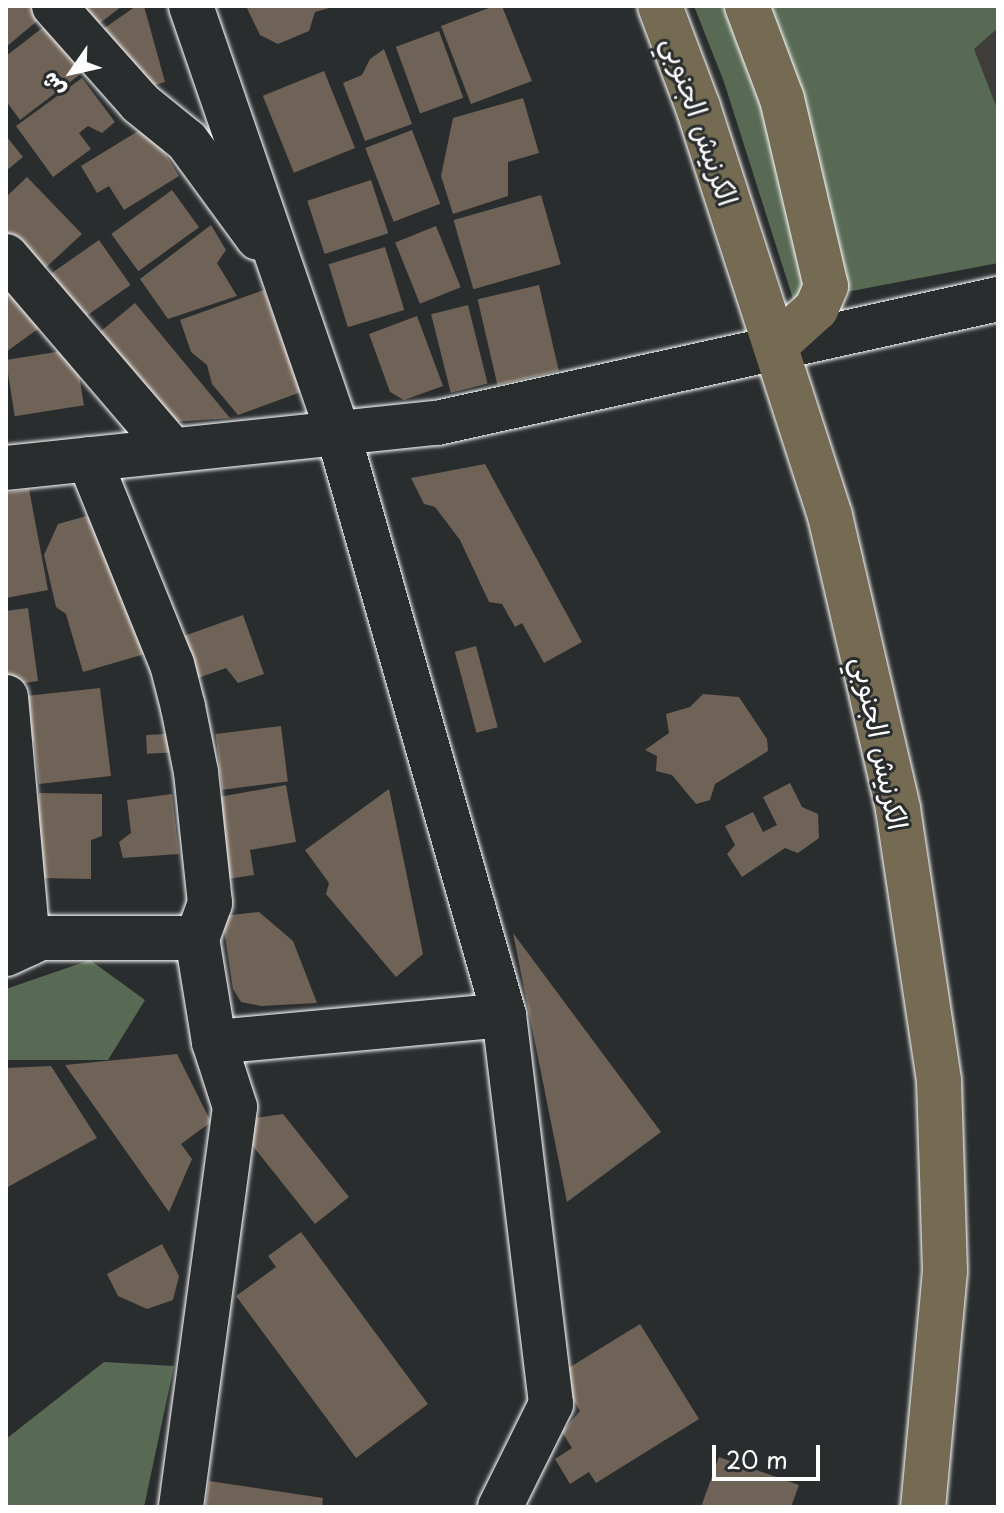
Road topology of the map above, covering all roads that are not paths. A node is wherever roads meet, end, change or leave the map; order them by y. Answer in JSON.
{"nodes":[{"id":1,"x":54,"y":6,"type":"edge"},
{"id":2,"x":191,"y":6,"type":"edge"},
{"id":3,"x":660,"y":6,"type":"edge"},
{"id":4,"x":747,"y":6,"type":"edge"},
{"id":5,"x":6,"y":256,"type":"edge"},
{"id":6,"x":283,"y":272,"type":"junction"},
{"id":7,"x":998,"y":299,"type":"edge"},
{"id":8,"x":776,"y":345,"type":"junction"},
{"id":9,"x":338,"y":433,"type":"junction"},
{"id":10,"x":172,"y":450,"type":"junction"},
{"id":11,"x":89,"y":459,"type":"junction"},
{"id":12,"x":6,"y":468,"type":"edge"},
{"id":13,"x":6,"y":697,"type":"edge"},
{"id":14,"x":197,"y":938,"type":"junction"},
{"id":15,"x":17,"y":949,"type":"edge"},
{"id":16,"x":504,"y":1015,"type":"junction"},
{"id":17,"x":214,"y":1042,"type":"junction"},
{"id":18,"x":181,"y":1507,"type":"edge"},
{"id":19,"x":500,"y":1507,"type":"edge"},
{"id":20,"x":923,"y":1507,"type":"edge"}],
"edges":[{"from":1,"to":6,"type":"street"},
{"from":2,"to":6,"type":"street"},
{"from":3,"to":8,"type":"main road","name":"الكرنيش الجنوبي"},
{"from":4,"to":8,"type":"main road"},
{"from":5,"to":10,"type":"street"},
{"from":6,"to":9,"type":"street"},
{"from":7,"to":8,"type":"street"},
{"from":8,"to":9,"type":"street"},
{"from":8,"to":20,"type":"main road","name":"الكرنيش الجنوبي"},
{"from":9,"to":10,"type":"street"},
{"from":9,"to":16,"type":"street"},
{"from":10,"to":11,"type":"street"},
{"from":11,"to":12,"type":"street"},
{"from":11,"to":14,"type":"street"},
{"from":13,"to":15,"type":"street"},
{"from":14,"to":15,"type":"street"},
{"from":14,"to":17,"type":"street"},
{"from":16,"to":17,"type":"street"},
{"from":16,"to":19,"type":"street"},
{"from":17,"to":18,"type":"street"}]}
